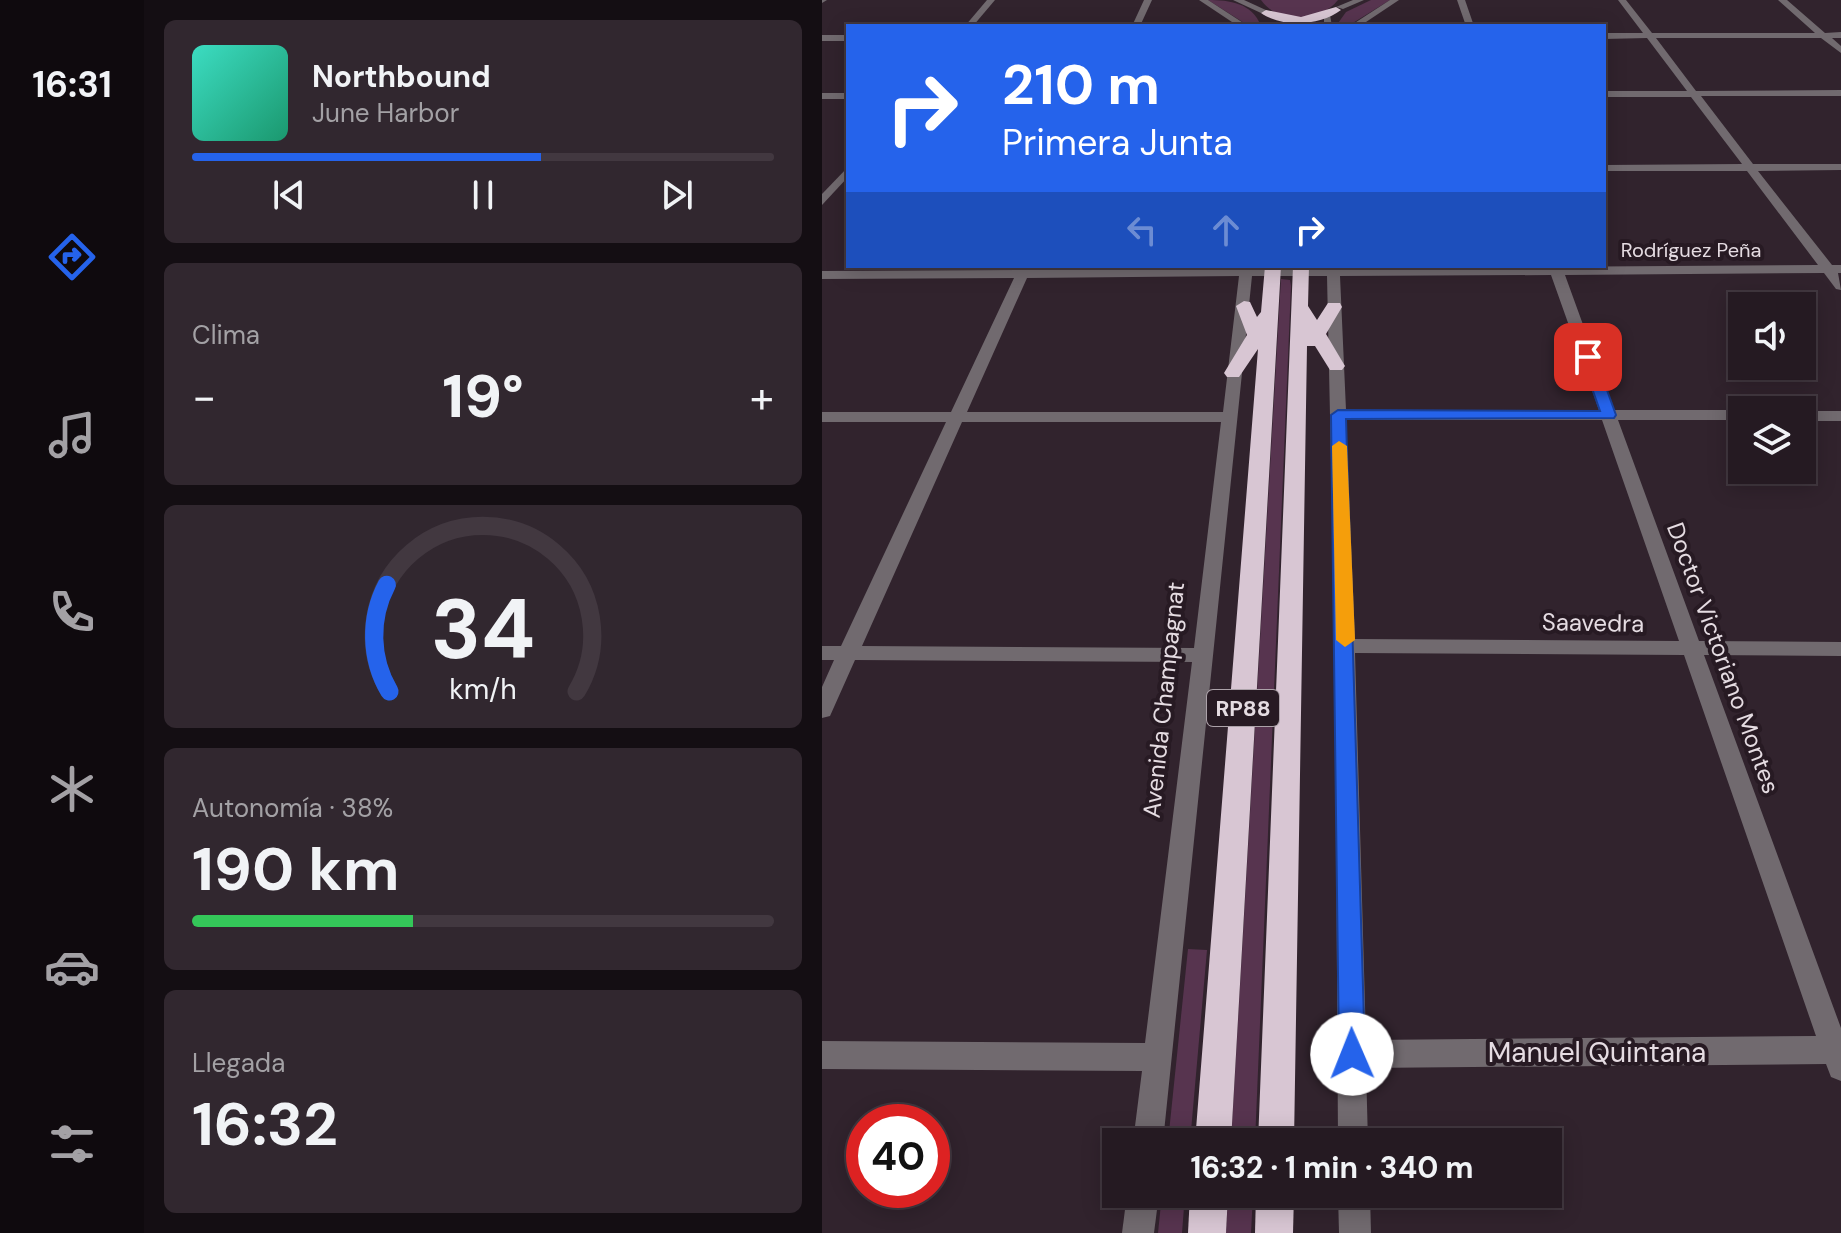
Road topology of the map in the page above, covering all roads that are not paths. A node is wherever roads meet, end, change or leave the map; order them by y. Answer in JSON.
{"nodes":[{"id":1,"x":991,"y":0,"type":"edge"},
{"id":2,"x":1148,"y":0,"type":"edge"},
{"id":3,"x":1203,"y":0,"type":"edge"},
{"id":4,"x":1237,"y":0,"type":"edge"},
{"id":5,"x":1254,"y":0,"type":"edge"},
{"id":6,"x":1360,"y":0,"type":"edge"},
{"id":7,"x":1395,"y":0,"type":"edge"},
{"id":8,"x":1461,"y":0,"type":"edge"},
{"id":9,"x":1622,"y":0,"type":"edge"},
{"id":10,"x":1782,"y":0,"type":"edge"},
{"id":11,"x":1335,"y":12,"type":"edge"},
{"id":12,"x":1270,"y":19,"type":"edge"},
{"id":13,"x":971,"y":24,"type":"edge"},
{"id":14,"x":1137,"y":24,"type":"edge"},
{"id":15,"x":1241,"y":24,"type":"edge"},
{"id":16,"x":1357,"y":24,"type":"edge"},
{"id":17,"x":1469,"y":24,"type":"edge"},
{"id":18,"x":1823,"y":35,"type":"junction"},
{"id":19,"x":1841,"y":35,"type":"edge"},
{"id":20,"x":1606,"y":36,"type":"edge"},
{"id":21,"x":1649,"y":36,"type":"junction"},
{"id":22,"x":822,"y":38,"type":"edge"},
{"id":23,"x":846,"y":38,"type":"edge"},
{"id":24,"x":1841,"y":50,"type":"edge"},
{"id":25,"x":1693,"y":93,"type":"junction"},
{"id":26,"x":1841,"y":93,"type":"edge"},
{"id":27,"x":1606,"y":94,"type":"edge"},
{"id":28,"x":822,"y":96,"type":"edge"},
{"id":29,"x":846,"y":96,"type":"edge"},
{"id":30,"x":1750,"y":167,"type":"junction"},
{"id":31,"x":1841,"y":167,"type":"edge"},
{"id":32,"x":1606,"y":168,"type":"edge"},
{"id":33,"x":845,"y":171,"type":"edge"},
{"id":34,"x":822,"y":201,"type":"edge"},
{"id":35,"x":1334,"y":268,"type":"edge"},
{"id":36,"x":1556,"y":268,"type":"edge"},
{"id":37,"x":1835,"y":269,"type":"edge"},
{"id":38,"x":1024,"y":270,"type":"edge"},
{"id":39,"x":1260,"y":270,"type":"edge"},
{"id":40,"x":1301,"y":270,"type":"edge"},
{"id":41,"x":822,"y":275,"type":"edge"},
{"id":42,"x":1841,"y":286,"type":"edge"},
{"id":43,"x":1244,"y":306,"type":"junction"},
{"id":44,"x":1300,"y":306,"type":"junction"},
{"id":45,"x":1270,"y":307,"type":"junction"},
{"id":46,"x":1334,"y":307,"type":"junction"},
{"id":47,"x":1319,"y":332,"type":"junction"},
{"id":48,"x":1256,"y":337,"type":"junction"},
{"id":49,"x":1297,"y":364,"type":"junction"},
{"id":50,"x":1266,"y":366,"type":"junction"},
{"id":51,"x":1336,"y":366,"type":"junction"},
{"id":52,"x":1233,"y":373,"type":"junction"},
{"id":53,"x":1338,"y":415,"type":"junction"},
{"id":54,"x":1608,"y":415,"type":"junction"},
{"id":55,"x":1728,"y":415,"type":"edge"},
{"id":56,"x":957,"y":416,"type":"junction"},
{"id":57,"x":1816,"y":416,"type":"edge"},
{"id":58,"x":1841,"y":416,"type":"edge"},
{"id":59,"x":822,"y":417,"type":"edge"},
{"id":60,"x":1229,"y":417,"type":"junction"},
{"id":61,"x":1345,"y":646,"type":"junction"},
{"id":62,"x":1841,"y":649,"type":"edge"},
{"id":63,"x":1692,"y":651,"type":"junction"},
{"id":64,"x":822,"y":653,"type":"edge"},
{"id":65,"x":848,"y":653,"type":"junction"},
{"id":66,"x":1204,"y":655,"type":"junction"},
{"id":67,"x":822,"y":710,"type":"edge"},
{"id":68,"x":1352,"y":1054,"type":"junction"},
{"id":69,"x":822,"y":1055,"type":"edge"},
{"id":70,"x":1839,"y":1056,"type":"edge"},
{"id":71,"x":1158,"y":1057,"type":"junction"},
{"id":72,"x":1150,"y":1128,"type":"edge"},
{"id":73,"x":1214,"y":1128,"type":"edge"},
{"id":74,"x":1276,"y":1128,"type":"edge"},
{"id":75,"x":1353,"y":1128,"type":"edge"},
{"id":76,"x":1141,"y":1208,"type":"edge"},
{"id":77,"x":1208,"y":1208,"type":"edge"},
{"id":78,"x":1275,"y":1208,"type":"edge"},
{"id":79,"x":1354,"y":1208,"type":"edge"},
{"id":80,"x":1138,"y":1233,"type":"edge"},
{"id":81,"x":1207,"y":1233,"type":"edge"},
{"id":82,"x":1274,"y":1233,"type":"edge"},
{"id":83,"x":1355,"y":1233,"type":"edge"}],
"edges":[{"from":1,"to":13,"type":"street"},
{"from":2,"to":14,"type":"street"},
{"from":3,"to":15,"type":"street"},
{"from":4,"to":12,"type":"street"},
{"from":5,"to":12,"type":"highway"},
{"from":6,"to":11,"type":"street"},
{"from":7,"to":16,"type":"street"},
{"from":8,"to":17,"type":"street"},
{"from":9,"to":21,"type":"street"},
{"from":10,"to":18,"type":"street"},
{"from":11,"to":12,"type":"highway"},
{"from":18,"to":19,"type":"street"},
{"from":18,"to":21,"type":"street"},
{"from":18,"to":24,"type":"street"},
{"from":20,"to":21,"type":"street"},
{"from":21,"to":25,"type":"street"},
{"from":22,"to":23,"type":"street"},
{"from":25,"to":26,"type":"street"},
{"from":25,"to":27,"type":"street"},
{"from":25,"to":30,"type":"street"},
{"from":28,"to":29,"type":"street"},
{"from":30,"to":31,"type":"street"},
{"from":30,"to":32,"type":"street"},
{"from":30,"to":37,"type":"street"},
{"from":33,"to":34,"type":"street"},
{"from":35,"to":36,"type":"street","name":"Rodríguez Peña"},
{"from":35,"to":40,"type":"street","name":"Rodríguez Peña"},
{"from":35,"to":46,"type":"street"},
{"from":36,"to":37,"type":"street","name":"Rodríguez Peña"},
{"from":36,"to":54,"type":"street","name":"Doctor Victoriano Montes"},
{"from":37,"to":42,"type":"street"},
{"from":38,"to":39,"type":"street","name":"Rodríguez Peña"},
{"from":38,"to":41,"type":"street","name":"Rodríguez Peña"},
{"from":38,"to":56,"type":"street"},
{"from":39,"to":40,"type":"street","name":"Rodríguez Peña"},
{"from":39,"to":43,"type":"street","name":"Avenida Champagnat"},
{"from":39,"to":45,"type":"highway","number":"RP88"},
{"from":40,"to":44,"type":"highway","number":"RP88"},
{"from":43,"to":48,"type":"highway"},
{"from":43,"to":52,"type":"street","name":"Avenida Champagnat"},
{"from":44,"to":47,"type":"highway"},
{"from":44,"to":49,"type":"highway","number":"RP88"},
{"from":45,"to":48,"type":"highway"},
{"from":45,"to":50,"type":"highway","number":"RP88"},
{"from":46,"to":47,"type":"highway"},
{"from":46,"to":51,"type":"street"},
{"from":47,"to":49,"type":"highway"},
{"from":47,"to":51,"type":"highway"},
{"from":48,"to":50,"type":"highway"},
{"from":48,"to":52,"type":"highway"},
{"from":49,"to":74,"type":"highway","number":"RP88"},
{"from":50,"to":73,"type":"highway","number":"RP88"},
{"from":51,"to":53,"type":"street"},
{"from":52,"to":60,"type":"street","name":"Avenida Champagnat"},
{"from":53,"to":54,"type":"street"},
{"from":53,"to":61,"type":"street"},
{"from":54,"to":55,"type":"street"},
{"from":54,"to":63,"type":"street","name":"Doctor Victoriano Montes"},
{"from":56,"to":59,"type":"street"},
{"from":56,"to":60,"type":"street"},
{"from":56,"to":65,"type":"street"},
{"from":57,"to":58,"type":"street"},
{"from":60,"to":66,"type":"street","name":"Avenida Champagnat"},
{"from":61,"to":63,"type":"street","name":"Saavedra"},
{"from":61,"to":68,"type":"street"},
{"from":62,"to":63,"type":"street","name":"Saavedra"},
{"from":63,"to":70,"type":"street","name":"Doctor Victoriano Montes"},
{"from":64,"to":65,"type":"street"},
{"from":65,"to":66,"type":"street"},
{"from":65,"to":67,"type":"street"},
{"from":66,"to":71,"type":"street","name":"Avenida Champagnat"},
{"from":68,"to":70,"type":"street","name":"Manuel Quintana"},
{"from":68,"to":75,"type":"street"},
{"from":69,"to":71,"type":"street"},
{"from":71,"to":72,"type":"street","name":"Avenida Champagnat"},
{"from":76,"to":80,"type":"street"},
{"from":77,"to":81,"type":"highway"},
{"from":78,"to":82,"type":"highway"},
{"from":79,"to":83,"type":"street"}]}
